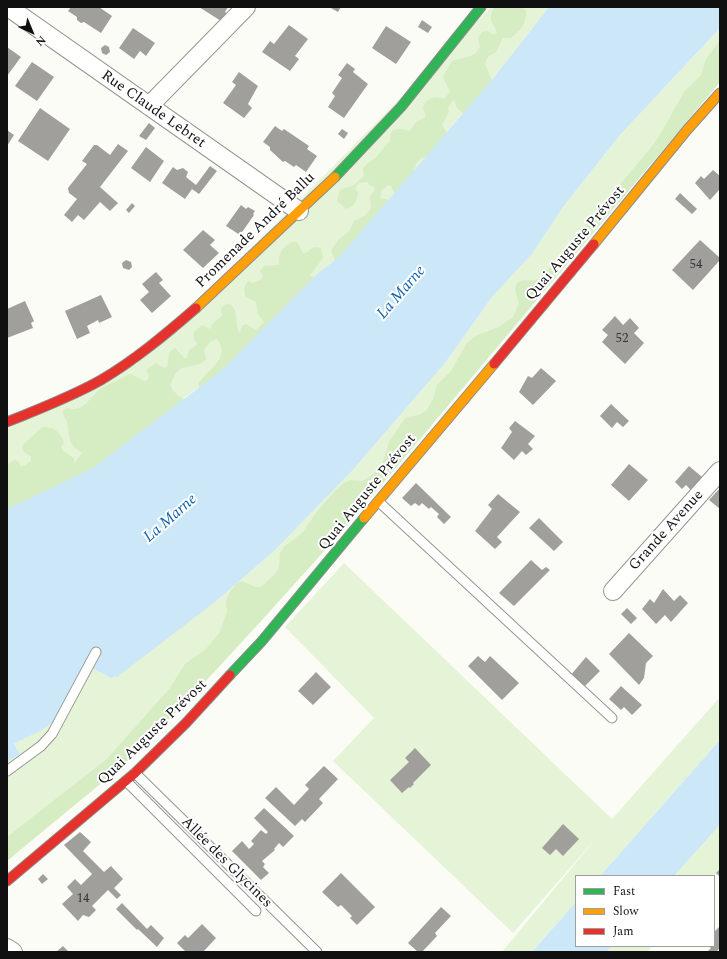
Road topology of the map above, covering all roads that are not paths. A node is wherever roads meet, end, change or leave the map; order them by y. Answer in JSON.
{"nodes":[{"id":1,"x":246,"y":7,"type":"edge"},
{"id":2,"x":481,"y":7,"type":"edge"},
{"id":3,"x":18,"y":10,"type":"edge"},
{"id":4,"x":720,"y":93,"type":"edge"},
{"id":5,"x":149,"y":106,"type":"junction"},
{"id":6,"x":299,"y":211,"type":"junction"},
{"id":7,"x":7,"y":422,"type":"edge"},
{"id":8,"x":720,"y":471,"type":"edge"},
{"id":9,"x":379,"y":502,"type":"junction"},
{"id":10,"x":613,"y":591,"type":"dead end"},
{"id":11,"x":96,"y":652,"type":"dead end"},
{"id":12,"x":612,"y":718,"type":"dead end"},
{"id":13,"x":7,"y":771,"type":"edge"},
{"id":14,"x":135,"y":773,"type":"junction"},
{"id":15,"x":126,"y":781,"type":"junction"},
{"id":16,"x":7,"y":880,"type":"edge"},
{"id":17,"x":256,"y":911,"type":"dead end"},
{"id":18,"x":7,"y":948,"type":"edge"},
{"id":19,"x":13,"y":952,"type":"edge"},
{"id":20,"x":317,"y":952,"type":"edge"}],
"edges":[{"from":1,"to":5,"type":"street"},
{"from":2,"to":6,"type":"street","name":"Promenade André Ballu"},
{"from":3,"to":5,"type":"street","name":"Rue Claude Lebret"},
{"from":4,"to":9,"type":"street","name":"Quai Auguste Prévost"},
{"from":5,"to":6,"type":"street","name":"Rue Claude Lebret"},
{"from":6,"to":7,"type":"street","name":"Promenade André Ballu"},
{"from":8,"to":10,"type":"street","name":"Grande Avenue"},
{"from":9,"to":12,"type":"lane"},
{"from":9,"to":14,"type":"street","name":"Quai Auguste Prévost"},
{"from":11,"to":13,"type":"lane"},
{"from":14,"to":15,"type":"street","name":"Quai Auguste Prévost"},
{"from":14,"to":20,"type":"lane","name":"Allée des Glycines"},
{"from":15,"to":16,"type":"street","name":"Quai Auguste Prévost"},
{"from":15,"to":17,"type":"lane"},
{"from":18,"to":19,"type":"street"}]}
